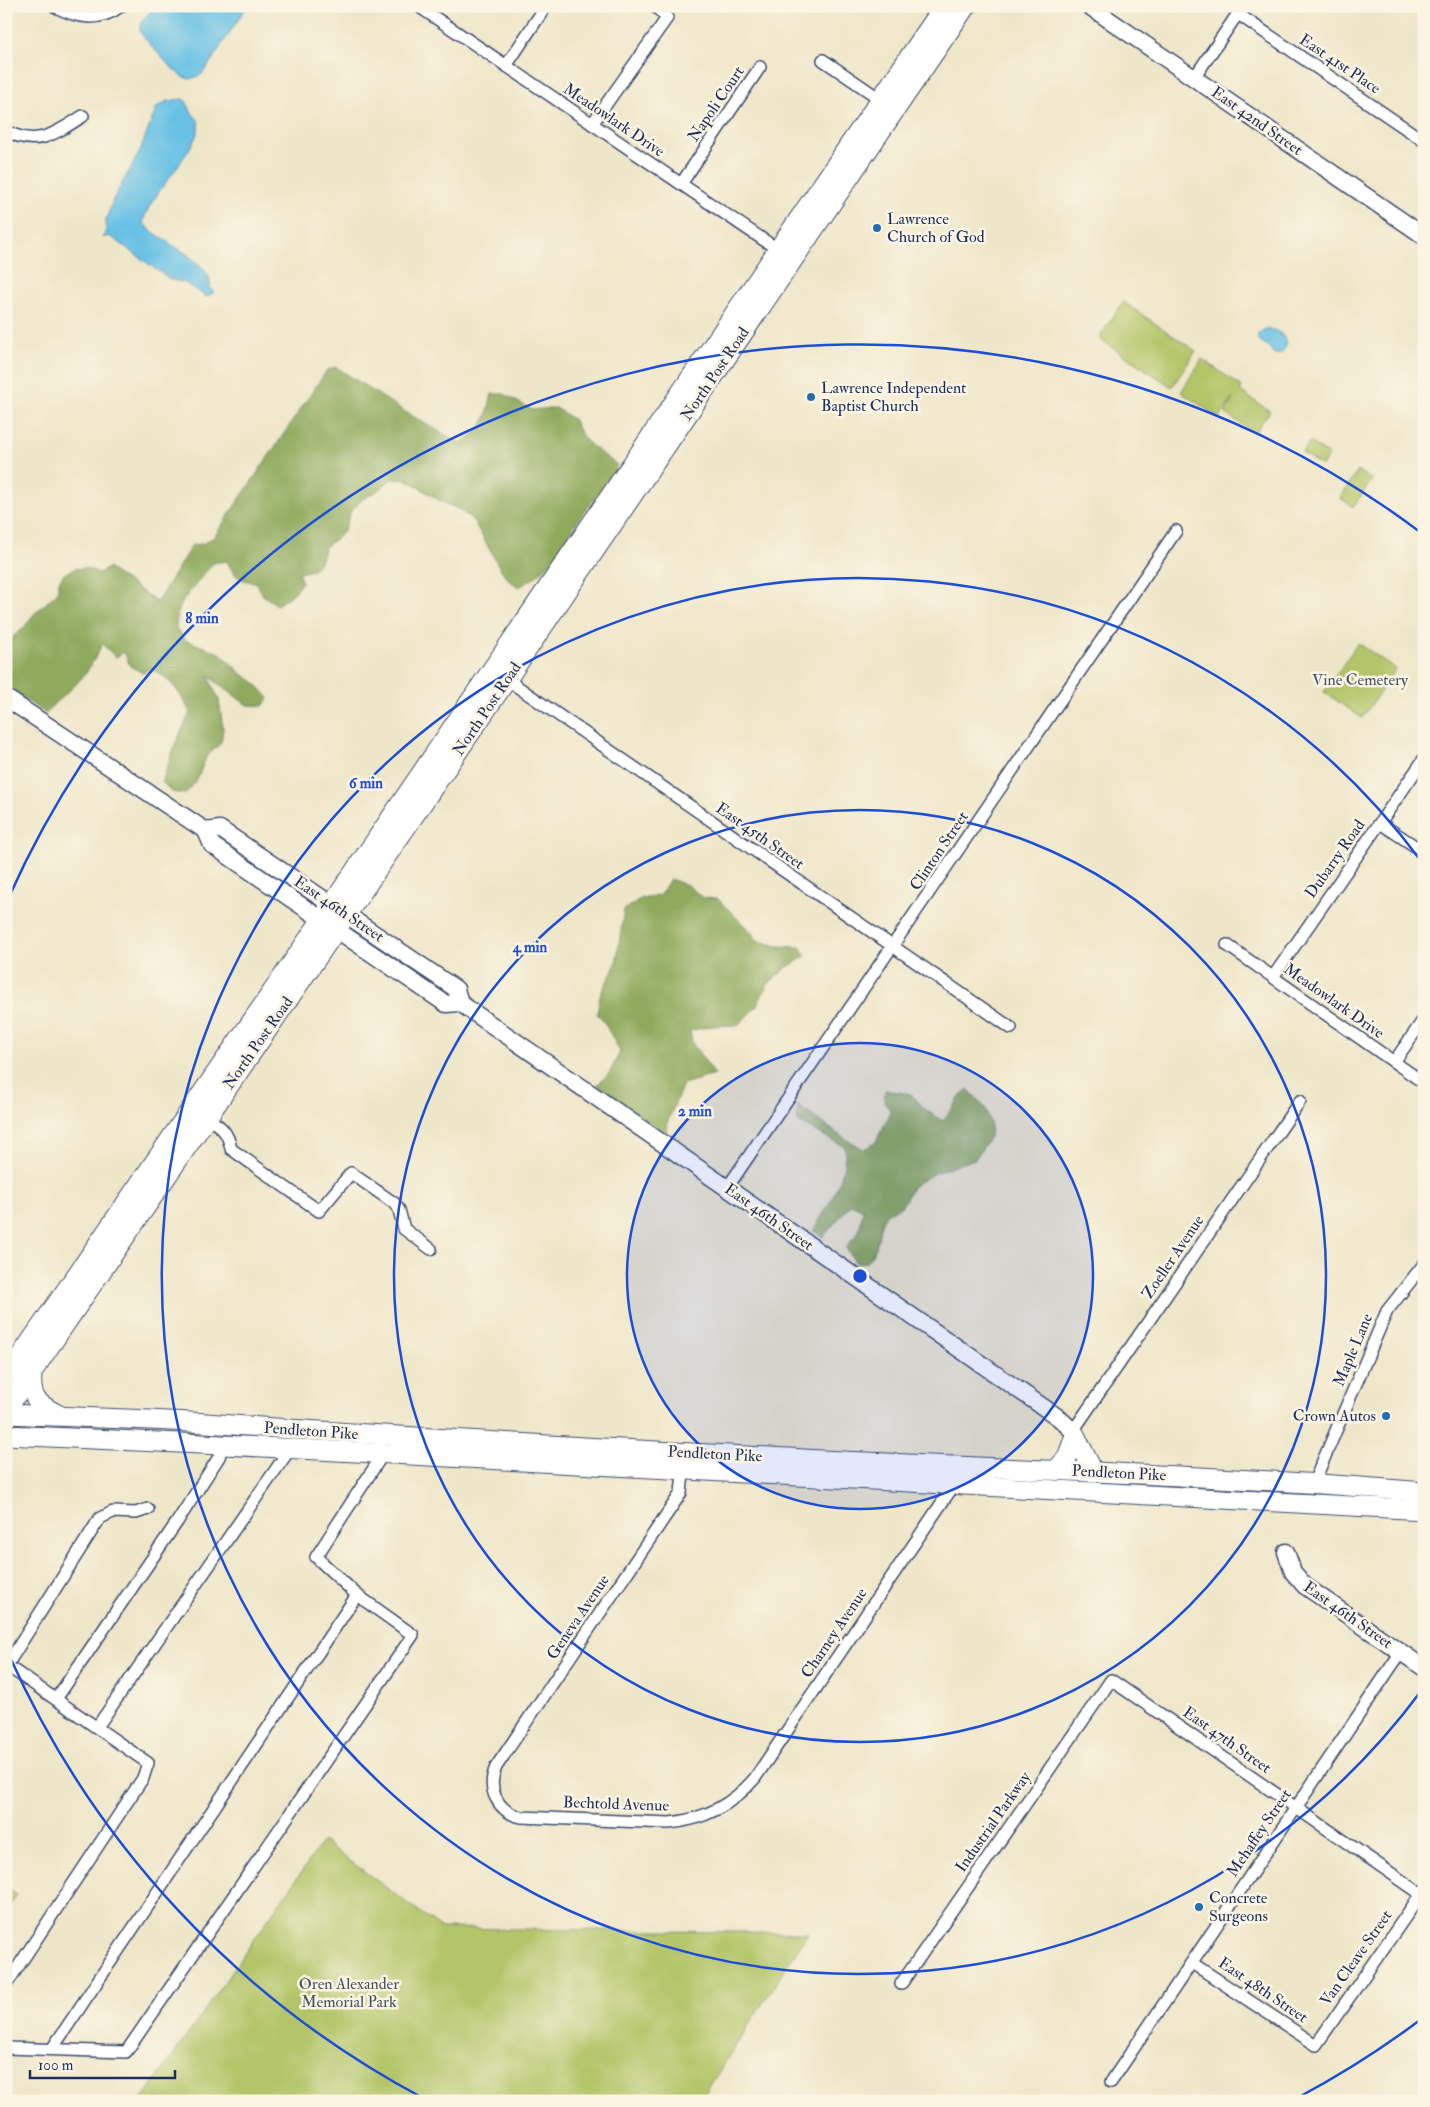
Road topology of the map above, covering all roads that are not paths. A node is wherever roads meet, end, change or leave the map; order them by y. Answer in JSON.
{"nodes":[{"id":1,"x":54,"y":6,"type":"edge"},
{"id":2,"x":121,"y":6,"type":"edge"},
{"id":3,"x":546,"y":6,"type":"edge"},
{"id":4,"x":655,"y":6,"type":"edge"},
{"id":5,"x":944,"y":6,"type":"edge"},
{"id":6,"x":966,"y":6,"type":"edge"},
{"id":7,"x":1089,"y":6,"type":"edge"},
{"id":8,"x":419,"y":7,"type":"edge"},
{"id":9,"x":1241,"y":10,"type":"edge"},
{"id":10,"x":823,"y":60,"type":"dead end"},
{"id":11,"x":506,"y":66,"type":"junction"},
{"id":12,"x":760,"y":67,"type":"dead end"},
{"id":13,"x":1194,"y":78,"type":"junction"},
{"id":14,"x":880,"y":100,"type":"junction"},
{"id":15,"x":83,"y":116,"type":"dead end"},
{"id":16,"x":592,"y":124,"type":"junction"},
{"id":17,"x":6,"y":131,"type":"edge"},
{"id":18,"x":1424,"y":141,"type":"edge"},
{"id":19,"x":681,"y":184,"type":"junction"},
{"id":20,"x":1424,"y":236,"type":"edge"},
{"id":21,"x":777,"y":249,"type":"junction"},
{"id":22,"x":793,"y":260,"type":"junction"},
{"id":23,"x":1176,"y":531,"type":"dead end"},
{"id":24,"x":499,"y":674,"type":"junction"},
{"id":25,"x":6,"y":698,"type":"edge"},
{"id":26,"x":1424,"y":759,"type":"edge"},
{"id":27,"x":1380,"y":822,"type":"junction"},
{"id":28,"x":1424,"y":852,"type":"edge"},
{"id":29,"x":334,"y":916,"type":"junction"},
{"id":30,"x":1226,"y":945,"type":"dead end"},
{"id":31,"x":893,"y":948,"type":"junction"},
{"id":32,"x":1273,"y":978,"type":"junction"},
{"id":33,"x":1424,"y":1019,"type":"edge"},
{"id":34,"x":1011,"y":1028,"type":"dead end"},
{"id":35,"x":1394,"y":1062,"type":"junction"},
{"id":36,"x":1424,"y":1083,"type":"edge"},
{"id":37,"x":1300,"y":1101,"type":"dead end"},
{"id":38,"x":199,"y":1114,"type":"junction"},
{"id":39,"x":727,"y":1188,"type":"junction"},
{"id":40,"x":431,"y":1249,"type":"dead end"},
{"id":41,"x":1424,"y":1264,"type":"edge"},
{"id":42,"x":32,"y":1372,"type":"junction"},
{"id":43,"x":6,"y":1378,"type":"edge"},
{"id":44,"x":6,"y":1410,"type":"edge"},
{"id":45,"x":6,"y":1414,"type":"edge"},
{"id":46,"x":63,"y":1417,"type":"junction"},
{"id":47,"x":1074,"y":1433,"type":"junction"},
{"id":48,"x":6,"y":1435,"type":"edge"},
{"id":49,"x":223,"y":1445,"type":"junction"},
{"id":50,"x":290,"y":1449,"type":"junction"},
{"id":51,"x":684,"y":1452,"type":"junction"},
{"id":52,"x":383,"y":1454,"type":"junction"},
{"id":53,"x":1056,"y":1470,"type":"junction"},
{"id":54,"x":683,"y":1471,"type":"junction"},
{"id":55,"x":1092,"y":1471,"type":"junction"},
{"id":56,"x":1316,"y":1484,"type":"junction"},
{"id":57,"x":954,"y":1485,"type":"junction"},
{"id":58,"x":1424,"y":1492,"type":"edge"},
{"id":59,"x":148,"y":1508,"type":"dead end"},
{"id":60,"x":1424,"y":1510,"type":"edge"},
{"id":61,"x":1286,"y":1552,"type":"dead end"},
{"id":62,"x":357,"y":1595,"type":"junction"},
{"id":63,"x":1401,"y":1652,"type":"junction"},
{"id":64,"x":7,"y":1665,"type":"edge"},
{"id":65,"x":1424,"y":1668,"type":"edge"},
{"id":66,"x":1111,"y":1680,"type":"joint"},
{"id":67,"x":56,"y":1699,"type":"junction"},
{"id":68,"x":96,"y":1726,"type":"junction"},
{"id":69,"x":738,"y":1796,"type":"joint"},
{"id":70,"x":495,"y":1798,"type":"joint"},
{"id":71,"x":1296,"y":1808,"type":"junction"},
{"id":72,"x":1423,"y":1893,"type":"edge"},
{"id":73,"x":1192,"y":1962,"type":"junction"},
{"id":74,"x":901,"y":1984,"type":"dead end"},
{"id":75,"x":6,"y":1985,"type":"edge"},
{"id":76,"x":1316,"y":2046,"type":"joint"},
{"id":77,"x":6,"y":2048,"type":"edge"},
{"id":78,"x":52,"y":2049,"type":"junction"},
{"id":79,"x":1111,"y":2082,"type":"dead end"}],
"edges":[{"from":1,"to":2,"type":"street"},
{"from":3,"to":11,"type":"street"},
{"from":4,"to":16,"type":"street"},
{"from":5,"to":14,"type":"main road","name":"North Post Road"},
{"from":6,"to":22,"type":"main road","name":"North Post Road"},
{"from":7,"to":13,"type":"street","name":"East 42nd Street"},
{"from":8,"to":11,"type":"street","name":"Meadowlark Drive"},
{"from":9,"to":13,"type":"street"},
{"from":9,"to":18,"type":"street","name":"East 41st Place"},
{"from":10,"to":14,"type":"street"},
{"from":11,"to":16,"type":"street","name":"Meadowlark Drive"},
{"from":12,"to":19,"type":"street","name":"Napoli Court"},
{"from":13,"to":20,"type":"street","name":"East 42nd Street"},
{"from":14,"to":21,"type":"main road","name":"North Post Road"},
{"from":15,"to":17,"type":"street"},
{"from":16,"to":19,"type":"street","name":"Meadowlark Drive"},
{"from":19,"to":21,"type":"street","name":"Meadowlark Drive"},
{"from":21,"to":22,"type":"street","name":"Meadowlark Drive"},
{"from":21,"to":24,"type":"main road","name":"North Post Road"},
{"from":22,"to":24,"type":"main road","name":"North Post Road"},
{"from":23,"to":31,"type":"street","name":"Clinton Street"},
{"from":24,"to":29,"type":"main road","name":"North Post Road"},
{"from":24,"to":31,"type":"street","name":"East 45th Street"},
{"from":25,"to":29,"type":"street","name":"East 46th Street"},
{"from":26,"to":27,"type":"street","name":"Dubarry Road"},
{"from":27,"to":28,"type":"street"},
{"from":27,"to":32,"type":"street","name":"Dubarry Road"},
{"from":29,"to":38,"type":"main road","name":"North Post Road"},
{"from":29,"to":39,"type":"street","name":"East 46th Street"},
{"from":30,"to":32,"type":"street","name":"Meadowlark Drive"},
{"from":31,"to":34,"type":"street","name":"East 45th Street"},
{"from":31,"to":39,"type":"street","name":"Clinton Street"},
{"from":32,"to":35,"type":"street","name":"Meadowlark Drive"},
{"from":33,"to":35,"type":"street"},
{"from":35,"to":36,"type":"street","name":"Meadowlark Drive"},
{"from":37,"to":47,"type":"street","name":"Zoeller Avenue"},
{"from":38,"to":40,"type":"street"},
{"from":38,"to":42,"type":"main road","name":"North Post Road"},
{"from":38,"to":43,"type":"main road","name":"North Post Road"},
{"from":39,"to":47,"type":"street","name":"East 46th Street"},
{"from":41,"to":56,"type":"street","name":"Maple Lane"},
{"from":42,"to":44,"type":"main road","name":"North Post Road"},
{"from":42,"to":46,"type":"main road"},
{"from":45,"to":46,"type":"main road","name":"Pendleton Pike"},
{"from":46,"to":51,"type":"main road","name":"Pendleton Pike"},
{"from":47,"to":53,"type":"main road"},
{"from":47,"to":55,"type":"main road"},
{"from":48,"to":49,"type":"main road","name":"Pendleton Pike"},
{"from":49,"to":50,"type":"main road","name":"Pendleton Pike"},
{"from":49,"to":67,"type":"street"},
{"from":50,"to":52,"type":"main road","name":"Pendleton Pike"},
{"from":50,"to":68,"type":"street"},
{"from":51,"to":53,"type":"main road","name":"Pendleton Pike"},
{"from":51,"to":54,"type":"street","name":"Geneva Avenue"},
{"from":52,"to":54,"type":"main road","name":"Pendleton Pike"},
{"from":52,"to":62,"type":"street"},
{"from":53,"to":55,"type":"main road","name":"Pendleton Pike"},
{"from":54,"to":57,"type":"main road","name":"Pendleton Pike"},
{"from":54,"to":70,"type":"street","name":"Geneva Avenue"},
{"from":55,"to":56,"type":"main road","name":"Pendleton Pike"},
{"from":56,"to":58,"type":"main road","name":"Pendleton Pike"},
{"from":57,"to":60,"type":"main road","name":"Pendleton Pike"},
{"from":57,"to":69,"type":"street","name":"Charney Avenue"},
{"from":59,"to":64,"type":"street"},
{"from":61,"to":63,"type":"street","name":"East 46th Street"},
{"from":62,"to":78,"type":"street"},
{"from":62,"to":78,"type":"street"},
{"from":63,"to":65,"type":"street","name":"East 46th Street"},
{"from":63,"to":71,"type":"street","name":"Mehaffey Street"},
{"from":64,"to":67,"type":"street"},
{"from":66,"to":71,"type":"street","name":"East 47th Street"},
{"from":66,"to":74,"type":"street","name":"Industrial Parkway"},
{"from":67,"to":68,"type":"street"},
{"from":68,"to":75,"type":"street"},
{"from":69,"to":70,"type":"street","name":"Bechtold Avenue"},
{"from":71,"to":72,"type":"street","name":"East 47th Street"},
{"from":71,"to":73,"type":"street","name":"Mehaffey Street"},
{"from":72,"to":76,"type":"street","name":"Van Cleave Street"},
{"from":73,"to":76,"type":"street","name":"East 48th Street"},
{"from":73,"to":79,"type":"street","name":"Mehaffey Street"},
{"from":77,"to":78,"type":"street"}]}
